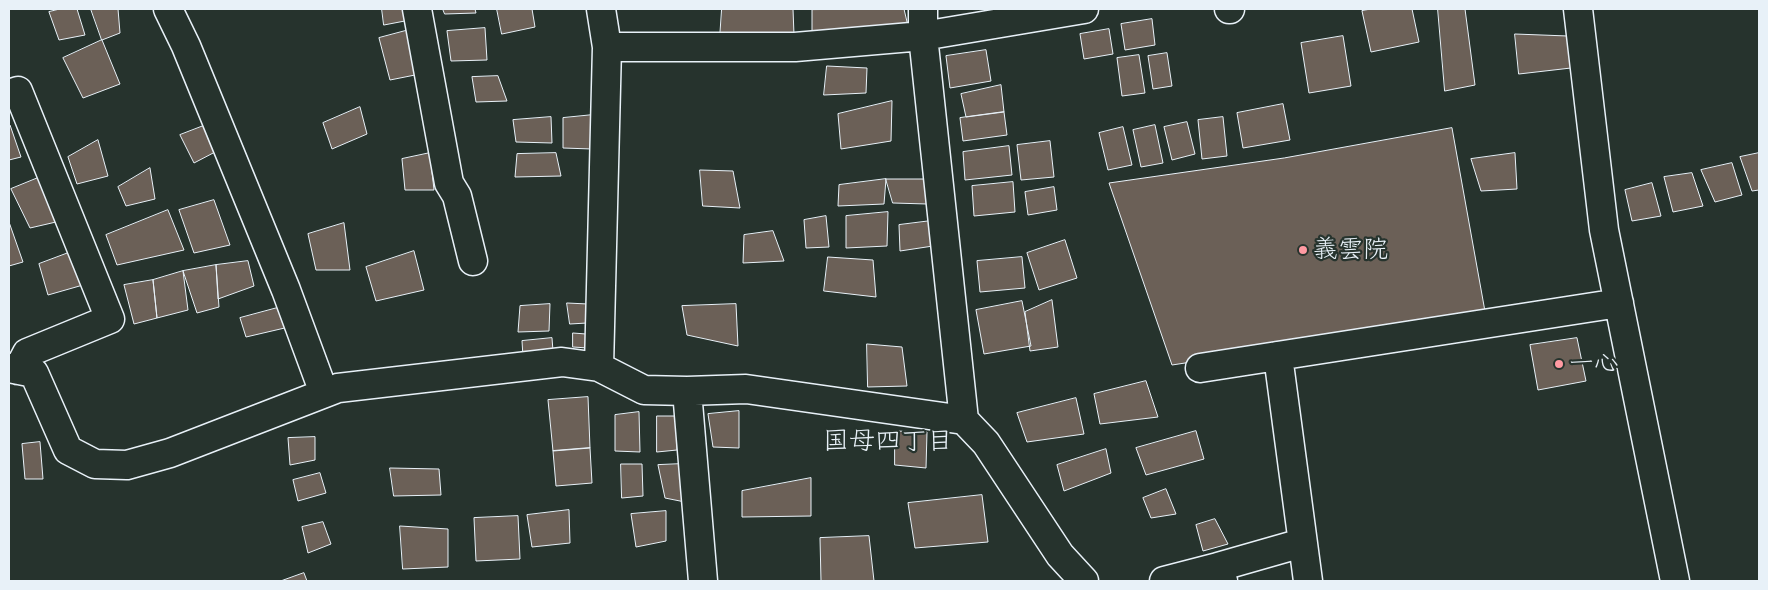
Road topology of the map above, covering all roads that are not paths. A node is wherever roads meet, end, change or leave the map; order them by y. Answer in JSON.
{"nodes":[{"id":1,"x":168,"y":9,"type":"edge"},
{"id":2,"x":417,"y":9,"type":"edge"},
{"id":3,"x":601,"y":9,"type":"edge"},
{"id":4,"x":923,"y":9,"type":"edge"},
{"id":5,"x":1084,"y":9,"type":"edge"},
{"id":6,"x":1578,"y":9,"type":"edge"},
{"id":7,"x":923,"y":36,"type":"junction"},
{"id":8,"x":607,"y":47,"type":"junction"},
{"id":9,"x":9,"y":94,"type":"edge"},
{"id":10,"x":473,"y":261,"type":"dead end"},
{"id":11,"x":1619,"y":303,"type":"junction"},
{"id":12,"x":1278,"y":356,"type":"junction"},
{"id":13,"x":600,"y":367,"type":"junction"},
{"id":14,"x":1200,"y":368,"type":"dead end"},
{"id":15,"x":13,"y":369,"type":"edge"},
{"id":16,"x":687,"y":391,"type":"junction"},
{"id":17,"x":324,"y":393,"type":"junction"},
{"id":18,"x":964,"y":420,"type":"junction"},
{"id":19,"x":1302,"y":543,"type":"junction"},
{"id":20,"x":1221,"y":574,"type":"edge"},
{"id":21,"x":704,"y":581,"type":"edge"},
{"id":22,"x":1084,"y":581,"type":"edge"},
{"id":23,"x":1164,"y":581,"type":"edge"},
{"id":24,"x":1308,"y":581,"type":"edge"},
{"id":25,"x":1675,"y":581,"type":"edge"}],
"edges":[{"from":1,"to":17,"type":"street"},
{"from":2,"to":10,"type":"street"},
{"from":3,"to":8,"type":"street"},
{"from":4,"to":7,"type":"street"},
{"from":5,"to":7,"type":"street"},
{"from":6,"to":11,"type":"street"},
{"from":7,"to":8,"type":"street"},
{"from":7,"to":18,"type":"street"},
{"from":8,"to":13,"type":"street"},
{"from":9,"to":15,"type":"street"},
{"from":11,"to":12,"type":"street"},
{"from":11,"to":25,"type":"street"},
{"from":12,"to":14,"type":"street"},
{"from":12,"to":19,"type":"street"},
{"from":13,"to":16,"type":"street"},
{"from":13,"to":17,"type":"street"},
{"from":15,"to":17,"type":"street"},
{"from":16,"to":18,"type":"street"},
{"from":16,"to":21,"type":"street"},
{"from":18,"to":22,"type":"street"},
{"from":19,"to":20,"type":"street"},
{"from":19,"to":24,"type":"street"},
{"from":20,"to":23,"type":"street"}]}
